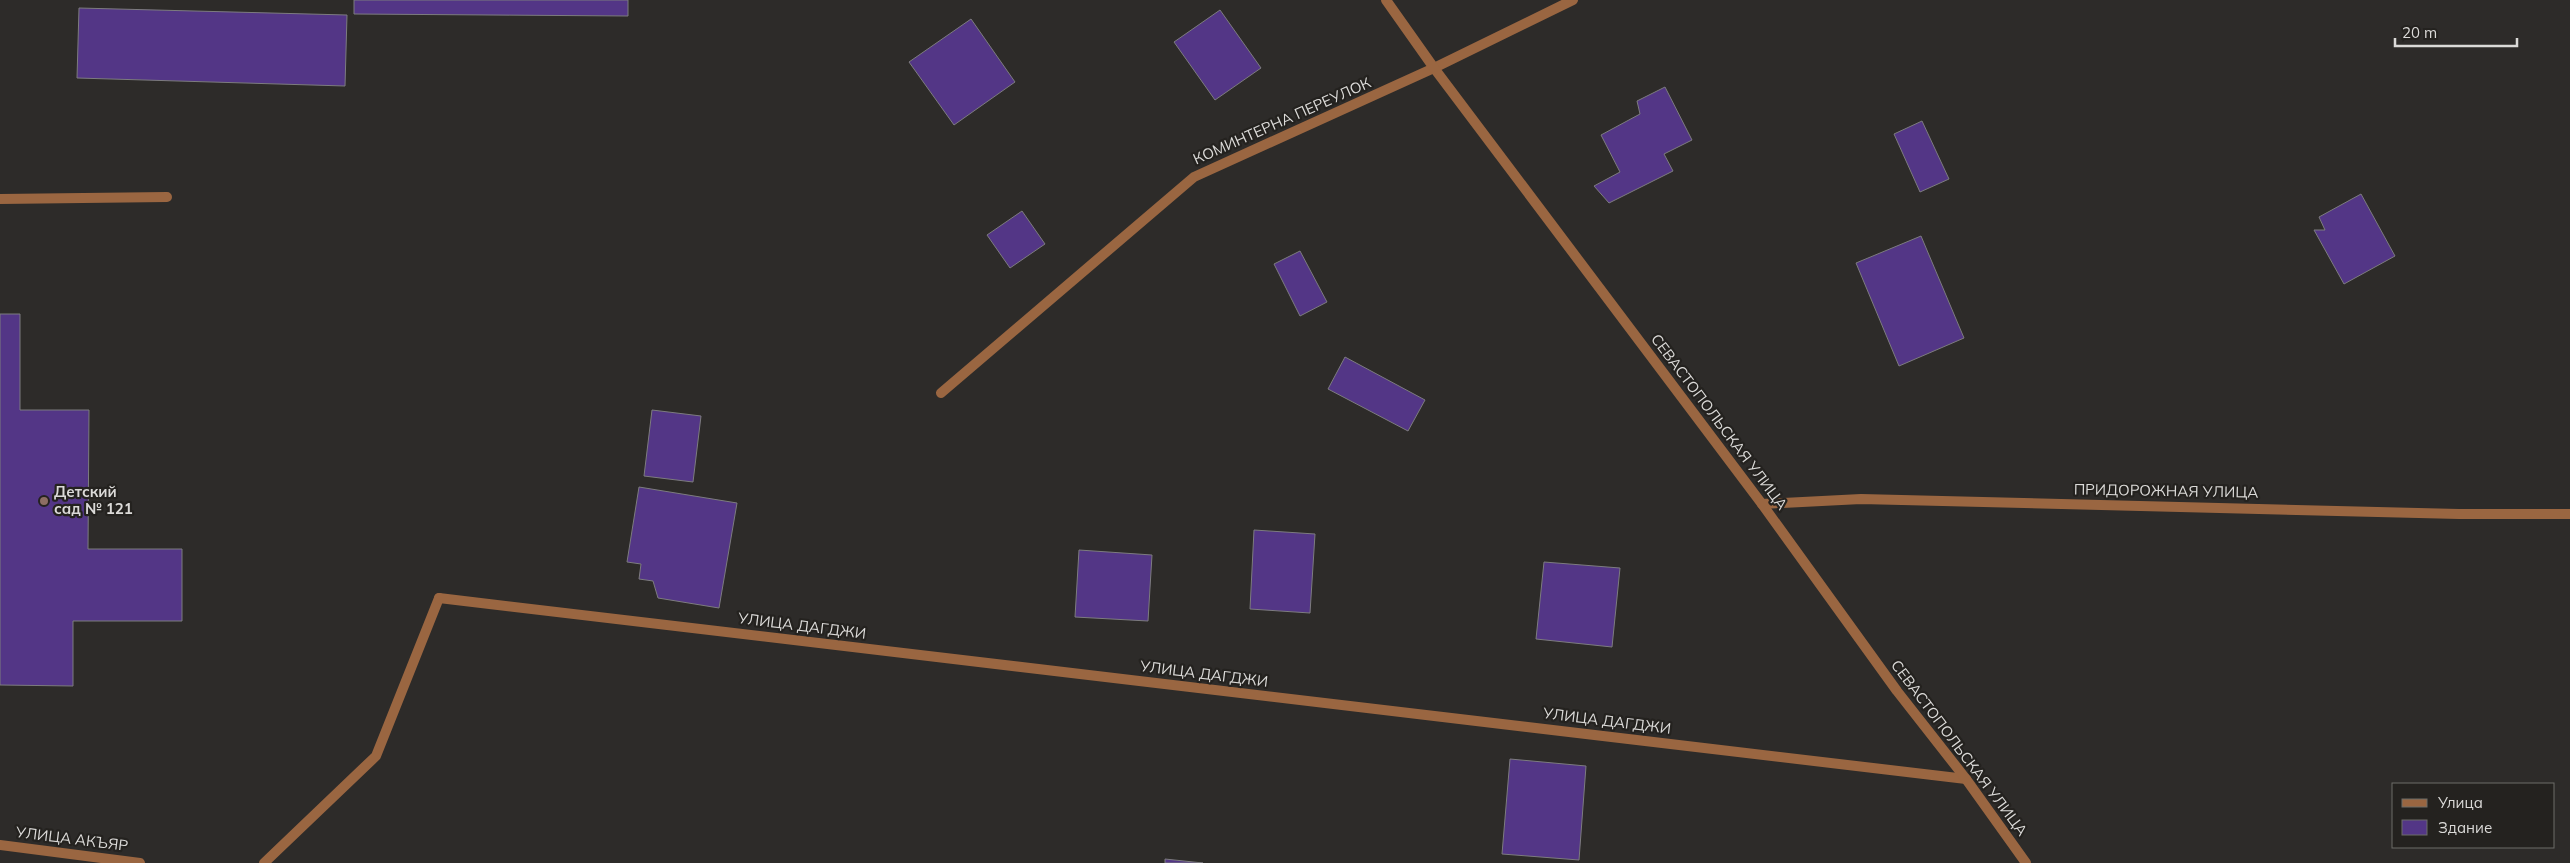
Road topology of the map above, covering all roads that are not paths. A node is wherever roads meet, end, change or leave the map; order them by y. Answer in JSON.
{"nodes":[{"id":1,"x":1386,"y":0,"type":"edge"},
{"id":2,"x":1573,"y":0,"type":"edge"},
{"id":3,"x":1434,"y":68,"type":"junction"},
{"id":4,"x":167,"y":196,"type":"dead end"},
{"id":5,"x":0,"y":199,"type":"edge"},
{"id":6,"x":941,"y":393,"type":"dead end"},
{"id":7,"x":1762,"y":504,"type":"junction"},
{"id":8,"x":2570,"y":514,"type":"edge"},
{"id":9,"x":1966,"y":779,"type":"junction"},
{"id":10,"x":0,"y":845,"type":"edge"},
{"id":11,"x":140,"y":863,"type":"edge"},
{"id":12,"x":264,"y":863,"type":"edge"},
{"id":13,"x":2026,"y":863,"type":"edge"}],
"edges":[{"from":1,"to":3,"type":"street","name":"СЕВАСТОПОЛЬСКАЯ УЛИЦА"},
{"from":2,"to":3,"type":"street","name":"КОМИНТЕРНА ПЕРЕУЛОК"},
{"from":3,"to":6,"type":"street","name":"КОМИНТЕРНА ПЕРЕУЛОК"},
{"from":3,"to":7,"type":"street","name":"СЕВАСТОПОЛЬСКАЯ УЛИЦА"},
{"from":4,"to":5,"type":"street"},
{"from":7,"to":8,"type":"street","name":"ПРИДОРОЖНАЯ УЛИЦА"},
{"from":7,"to":9,"type":"street","name":"СЕВАСТОПОЛЬСКАЯ УЛИЦА"},
{"from":9,"to":12,"type":"street","name":"УЛИЦА ДАГДЖИ"},
{"from":9,"to":13,"type":"street","name":"СЕВАСТОПОЛЬСКАЯ УЛИЦА"},
{"from":10,"to":11,"type":"street","name":"УЛИЦА АКЪЯР"}]}
